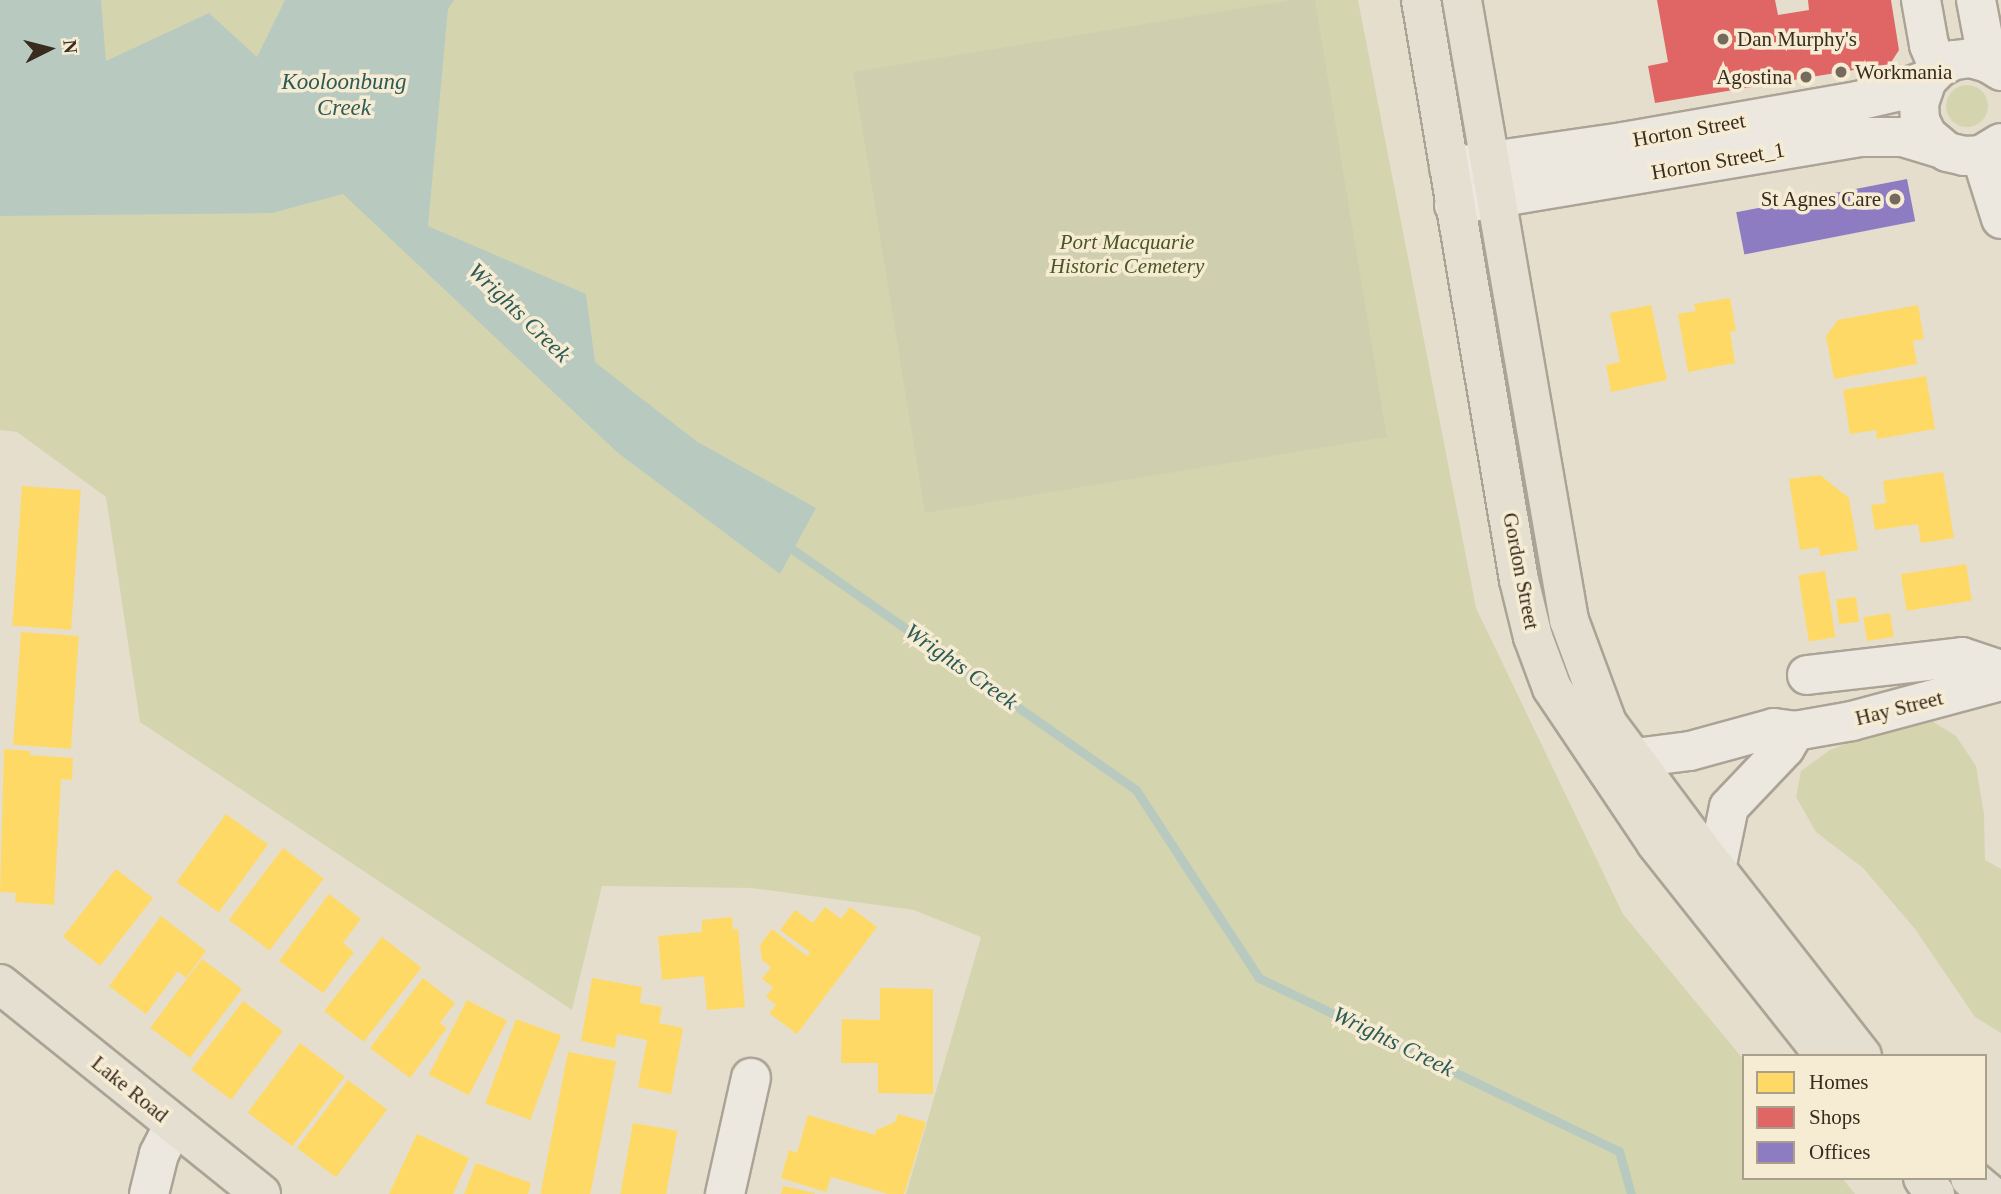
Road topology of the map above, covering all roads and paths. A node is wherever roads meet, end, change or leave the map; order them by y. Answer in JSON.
{"nodes":[{"id":1,"x":1421,"y":0,"type":"edge"},
{"id":2,"x":1462,"y":0,"type":"edge"},
{"id":3,"x":1921,"y":0,"type":"edge"},
{"id":4,"x":1976,"y":0,"type":"edge"},
{"id":5,"x":1997,"y":68,"type":"edge"},
{"id":6,"x":1933,"y":74,"type":"junction"},
{"id":7,"x":1939,"y":148,"type":"junction"},
{"id":8,"x":1991,"y":149,"type":"edge"},
{"id":9,"x":1490,"y":160,"type":"junction"},
{"id":10,"x":1449,"y":167,"type":"junction"},
{"id":11,"x":1497,"y":197,"type":"junction"},
{"id":12,"x":1454,"y":205,"type":"junction"},
{"id":13,"x":2001,"y":219,"type":"edge"},
{"id":14,"x":2001,"y":670,"type":"edge"},
{"id":15,"x":1807,"y":675,"type":"dead end"},
{"id":16,"x":2001,"y":681,"type":"edge"},
{"id":17,"x":1795,"y":731,"type":"junction"},
{"id":18,"x":1634,"y":758,"type":"junction"},
{"id":19,"x":1716,"y":869,"type":"junction"},
{"id":20,"x":0,"y":984,"type":"edge"},
{"id":21,"x":1823,"y":1054,"type":"edge"},
{"id":22,"x":1860,"y":1054,"type":"edge"},
{"id":23,"x":751,"y":1078,"type":"dead end"},
{"id":24,"x":174,"y":1125,"type":"junction"},
{"id":25,"x":1972,"y":1180,"type":"edge"},
{"id":26,"x":149,"y":1194,"type":"edge"},
{"id":27,"x":261,"y":1194,"type":"edge"},
{"id":28,"x":725,"y":1194,"type":"edge"},
{"id":29,"x":1989,"y":1194,"type":"edge"}],
"edges":[{"from":1,"to":10,"type":"main road","name":"Gordon Street"},
{"from":2,"to":9,"type":"main road","name":"Gordon Street"},
{"from":3,"to":6,"type":"street"},
{"from":4,"to":5,"type":"street"},
{"from":5,"to":6,"type":"street","name":"Horton Street"},
{"from":6,"to":7,"type":"street"},
{"from":6,"to":9,"type":"street","name":"Horton Street"},
{"from":7,"to":8,"type":"street","name":"Horton Street_1"},
{"from":7,"to":11,"type":"street","name":"Horton Street_1"},
{"from":8,"to":13,"type":"street"},
{"from":9,"to":10,"type":"street","name":"Horton Street"},
{"from":9,"to":11,"type":"main road","name":"Gordon Street"},
{"from":10,"to":12,"type":"main road","name":"Gordon Street"},
{"from":11,"to":12,"type":"street"},
{"from":11,"to":18,"type":"main road","name":"Gordon Street"},
{"from":12,"to":21,"type":"main road","name":"Gordon Street"},
{"from":14,"to":15,"type":"street"},
{"from":16,"to":17,"type":"street","name":"Hay Street"},
{"from":17,"to":18,"type":"street","name":"Hay Street"},
{"from":17,"to":19,"type":"street"},
{"from":18,"to":19,"type":"main road","name":"Gordon Street"},
{"from":19,"to":22,"type":"main road","name":"Gordon Street"},
{"from":20,"to":24,"type":"main road","name":"Lake Road"},
{"from":23,"to":28,"type":"street"},
{"from":24,"to":26,"type":"street"},
{"from":24,"to":27,"type":"main road","name":"Lake Road"},
{"from":25,"to":29,"type":"main road"}]}
